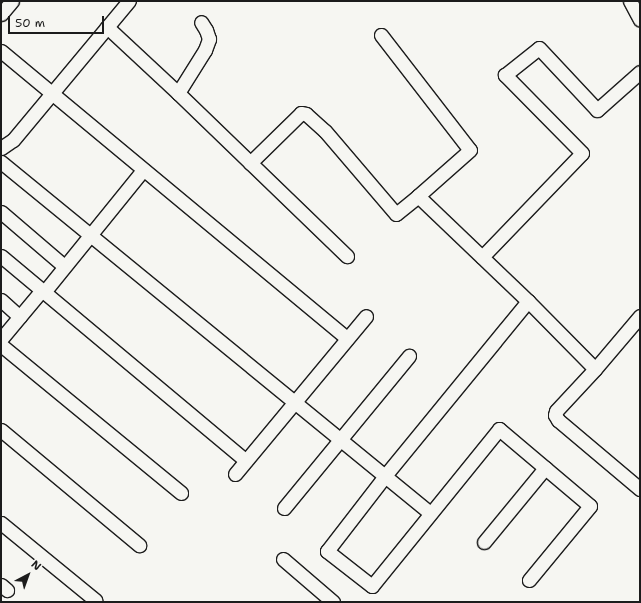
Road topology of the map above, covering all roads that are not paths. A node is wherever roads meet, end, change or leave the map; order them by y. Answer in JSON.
{"nodes":[{"id":1,"x":12,"y":1,"type":"edge"},
{"id":2,"x":129,"y":1,"type":"edge"},
{"id":3,"x":630,"y":1,"type":"edge"},
{"id":4,"x":1,"y":14,"type":"edge"},
{"id":5,"x":640,"y":20,"type":"edge"},
{"id":6,"x":201,"y":22,"type":"dead end"},
{"id":7,"x":107,"y":27,"type":"junction"},
{"id":8,"x":382,"y":35,"type":"dead end"},
{"id":9,"x":1,"y":51,"type":"edge"},
{"id":10,"x":640,"y":72,"type":"edge"},
{"id":11,"x":50,"y":93,"type":"junction"},
{"id":12,"x":178,"y":93,"type":"junction"},
{"id":13,"x":1,"y":148,"type":"edge"},
{"id":14,"x":1,"y":162,"type":"edge"},
{"id":15,"x":250,"y":163,"type":"junction"},
{"id":16,"x":143,"y":170,"type":"junction"},
{"id":17,"x":418,"y":196,"type":"junction"},
{"id":18,"x":1,"y":212,"type":"edge"},
{"id":19,"x":89,"y":235,"type":"junction"},
{"id":20,"x":1,"y":256,"type":"edge"},
{"id":21,"x":347,"y":256,"type":"dead end"},
{"id":22,"x":482,"y":257,"type":"junction"},
{"id":23,"x":64,"y":266,"type":"junction"},
{"id":24,"x":43,"y":290,"type":"junction"},
{"id":25,"x":1,"y":300,"type":"edge"},
{"id":26,"x":528,"y":301,"type":"junction"},
{"id":27,"x":366,"y":316,"type":"dead end"},
{"id":28,"x":640,"y":316,"type":"edge"},
{"id":29,"x":20,"y":317,"type":"junction"},
{"id":30,"x":347,"y":338,"type":"junction"},
{"id":31,"x":1,"y":339,"type":"edge"},
{"id":32,"x":1,"y":345,"type":"edge"},
{"id":33,"x":409,"y":356,"type":"dead end"},
{"id":34,"x":595,"y":370,"type":"junction"},
{"id":35,"x":295,"y":401,"type":"junction"},
{"id":36,"x":1,"y":430,"type":"edge"},
{"id":37,"x":342,"y":439,"type":"junction"},
{"id":38,"x":246,"y":461,"type":"junction"},
{"id":39,"x":545,"y":468,"type":"junction"},
{"id":40,"x":235,"y":474,"type":"dead end"},
{"id":41,"x":385,"y":476,"type":"junction"},
{"id":42,"x":640,"y":489,"type":"edge"},
{"id":43,"x":181,"y":493,"type":"dead end"},
{"id":44,"x":284,"y":508,"type":"dead end"},
{"id":45,"x":430,"y":513,"type":"junction"},
{"id":46,"x":1,"y":523,"type":"edge"},
{"id":47,"x":484,"y":542,"type":"dead end"},
{"id":48,"x":139,"y":545,"type":"dead end"},
{"id":49,"x":283,"y":559,"type":"dead end"},
{"id":50,"x":529,"y":580,"type":"dead end"},
{"id":51,"x":95,"y":600,"type":"dead end"},
{"id":52,"x":333,"y":602,"type":"edge"}],
"edges":[{"from":1,"to":4,"type":"street"},
{"from":2,"to":7,"type":"street"},
{"from":3,"to":5,"type":"street"},
{"from":6,"to":12,"type":"street"},
{"from":7,"to":11,"type":"street"},
{"from":7,"to":12,"type":"street"},
{"from":8,"to":17,"type":"street"},
{"from":9,"to":11,"type":"street"},
{"from":10,"to":22,"type":"street"},
{"from":11,"to":13,"type":"street"},
{"from":11,"to":16,"type":"street"},
{"from":12,"to":15,"type":"street"},
{"from":14,"to":19,"type":"street"},
{"from":15,"to":17,"type":"street"},
{"from":15,"to":21,"type":"street"},
{"from":16,"to":19,"type":"street"},
{"from":16,"to":30,"type":"street"},
{"from":17,"to":22,"type":"street"},
{"from":18,"to":23,"type":"street"},
{"from":19,"to":23,"type":"street"},
{"from":19,"to":35,"type":"street"},
{"from":20,"to":24,"type":"street"},
{"from":22,"to":26,"type":"street"},
{"from":23,"to":24,"type":"street"},
{"from":24,"to":29,"type":"street"},
{"from":24,"to":38,"type":"street"},
{"from":25,"to":29,"type":"street"},
{"from":26,"to":34,"type":"street"},
{"from":26,"to":41,"type":"street"},
{"from":27,"to":30,"type":"street"},
{"from":28,"to":34,"type":"street"},
{"from":29,"to":31,"type":"street"},
{"from":30,"to":35,"type":"street"},
{"from":32,"to":43,"type":"street"},
{"from":33,"to":37,"type":"street"},
{"from":34,"to":42,"type":"street"},
{"from":35,"to":37,"type":"street"},
{"from":35,"to":38,"type":"street"},
{"from":36,"to":48,"type":"street"},
{"from":37,"to":41,"type":"street"},
{"from":37,"to":44,"type":"street"},
{"from":38,"to":40,"type":"street"},
{"from":39,"to":45,"type":"street"},
{"from":39,"to":47,"type":"street"},
{"from":39,"to":50,"type":"street"},
{"from":41,"to":45,"type":"street"},
{"from":41,"to":45,"type":"street"},
{"from":46,"to":51,"type":"street"},
{"from":49,"to":52,"type":"street"}]}
